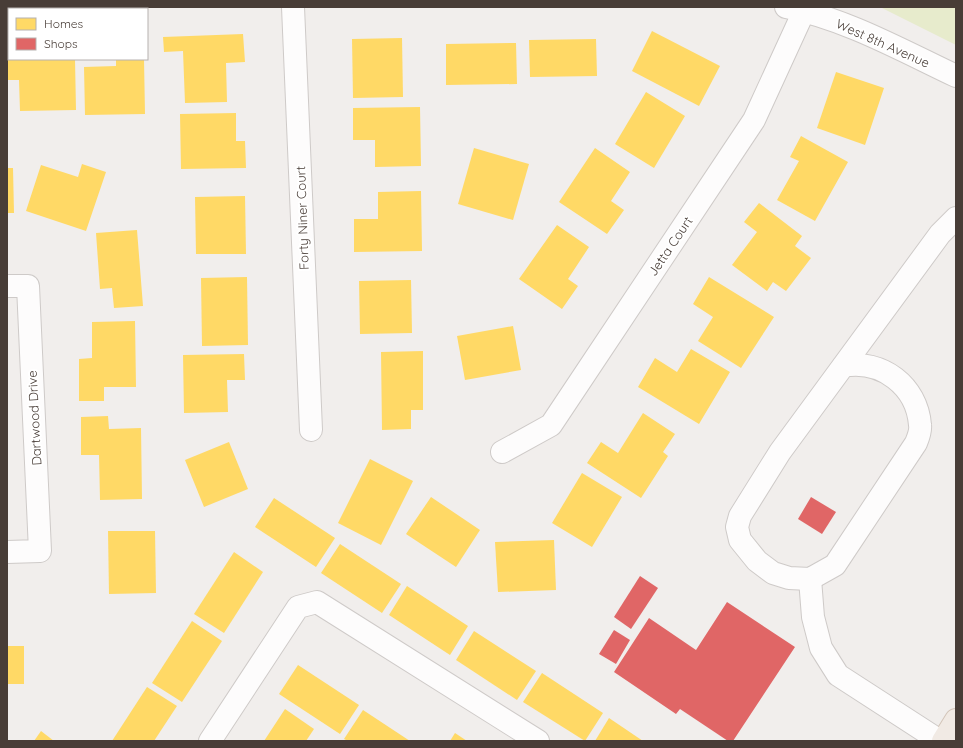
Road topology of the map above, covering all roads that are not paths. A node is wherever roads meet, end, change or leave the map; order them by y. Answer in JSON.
{"nodes":[{"id":1,"x":293,"y":7,"type":"edge"},
{"id":2,"x":795,"y":9,"type":"edge"},
{"id":3,"x":847,"y":16,"type":"edge"},
{"id":4,"x":956,"y":76,"type":"edge"},
{"id":5,"x":956,"y":218,"type":"edge"},
{"id":6,"x":17,"y":286,"type":"edge"},
{"id":7,"x":843,"y":366,"type":"junction"},
{"id":8,"x":311,"y":430,"type":"dead end"},
{"id":9,"x":502,"y":452,"type":"dead end"},
{"id":10,"x":7,"y":552,"type":"edge"},
{"id":11,"x":810,"y":579,"type":"junction"},
{"id":12,"x":956,"y":720,"type":"edge"},
{"id":13,"x":210,"y":741,"type":"edge"},
{"id":14,"x":538,"y":741,"type":"edge"},
{"id":15,"x":941,"y":741,"type":"edge"}],
"edges":[{"from":1,"to":8,"type":"street","name":"Forty Niner Court"},
{"from":2,"to":3,"type":"street","name":"West 8th Avenue"},
{"from":2,"to":9,"type":"street","name":"Jetta Court"},
{"from":3,"to":4,"type":"street","name":"West 8th Avenue"},
{"from":5,"to":7,"type":"street"},
{"from":6,"to":10,"type":"street","name":"Dartwood Drive"},
{"from":7,"to":11,"type":"street"},
{"from":7,"to":11,"type":"street"},
{"from":11,"to":15,"type":"street"},
{"from":12,"to":15,"type":"main road"},
{"from":13,"to":14,"type":"street"}]}
